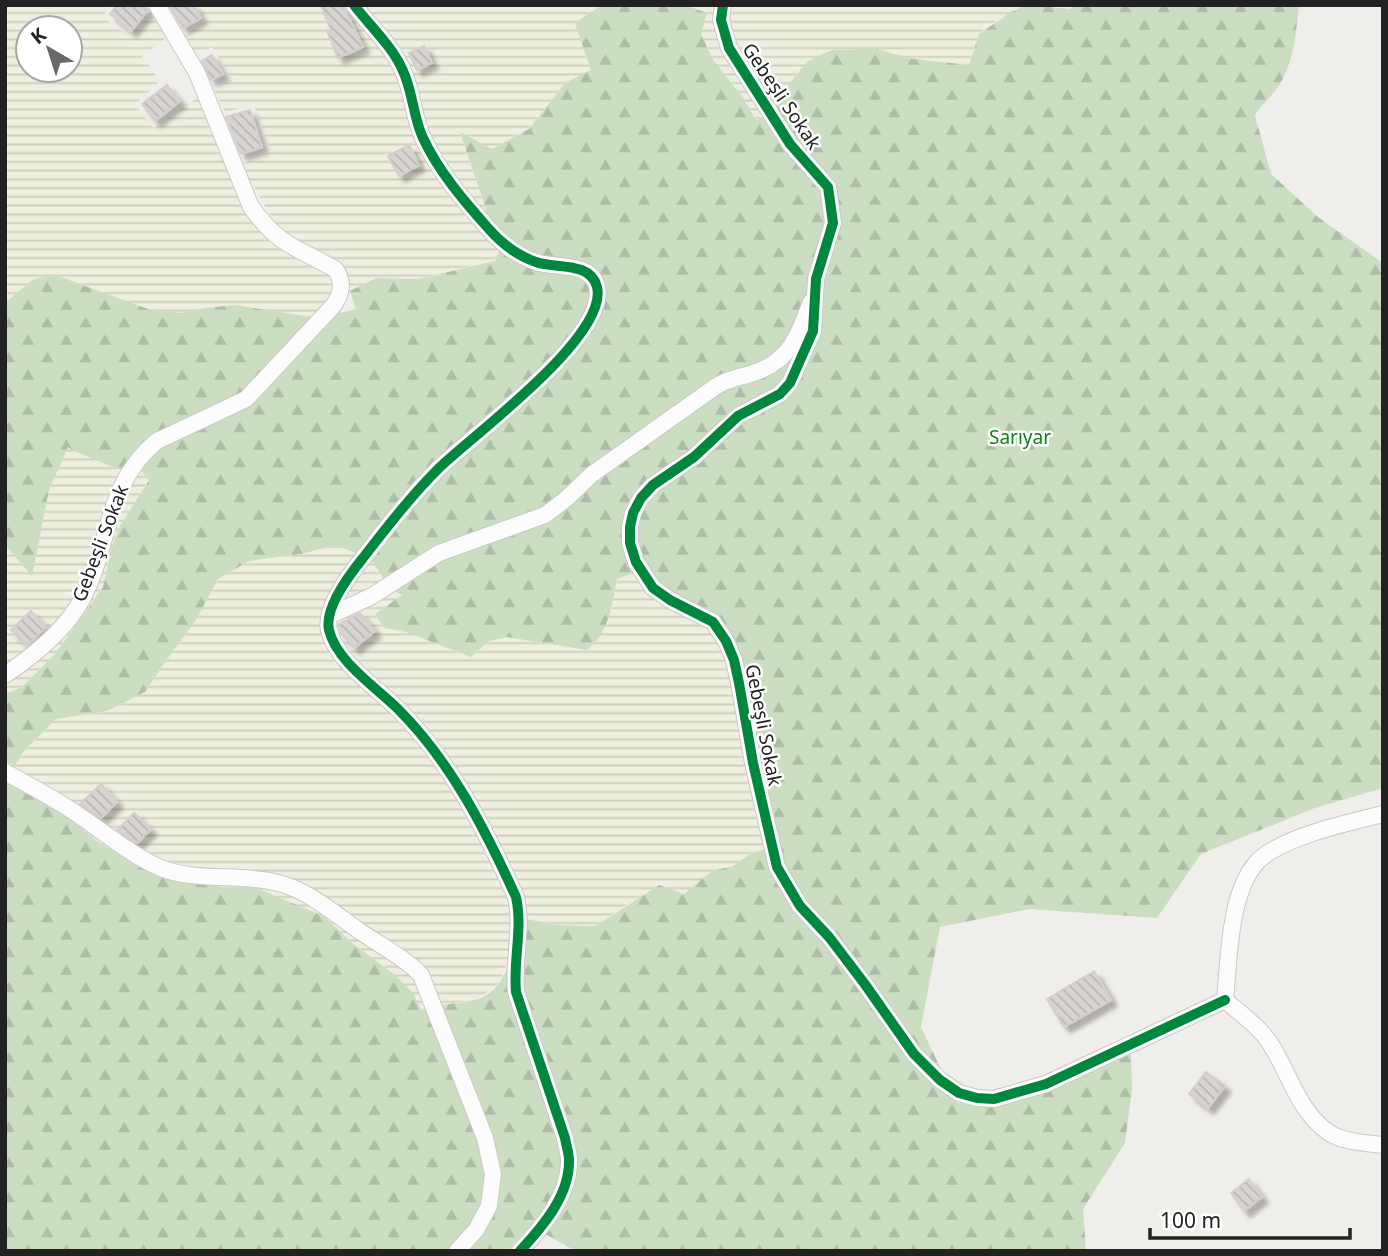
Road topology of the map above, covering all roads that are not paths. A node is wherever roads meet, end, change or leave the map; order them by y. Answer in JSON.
{"nodes":[{"id":1,"x":354,"y":5,"type":"edge"},
{"id":2,"x":723,"y":5,"type":"edge"},
{"id":3,"x":159,"y":6,"type":"edge"},
{"id":4,"x":815,"y":293,"type":"junction"},
{"id":5,"x":331,"y":615,"type":"junction"},
{"id":6,"x":5,"y":675,"type":"edge"},
{"id":7,"x":5,"y":772,"type":"edge"},
{"id":8,"x":1383,"y":814,"type":"edge"},
{"id":9,"x":1225,"y":1000,"type":"junction"},
{"id":10,"x":1383,"y":1145,"type":"edge"},
{"id":11,"x":457,"y":1251,"type":"edge"},
{"id":12,"x":520,"y":1251,"type":"edge"}],
"edges":[{"from":1,"to":5,"type":"street"},
{"from":2,"to":4,"type":"street","name":"Gebeşli Sokak"},
{"from":3,"to":6,"type":"street","name":"Gebeşli Sokak"},
{"from":4,"to":5,"type":"street","name":"Gebeşli Sokak"},
{"from":4,"to":9,"type":"street","name":"Gebeşli Sokak"},
{"from":5,"to":12,"type":"street"},
{"from":7,"to":11,"type":"street"},
{"from":8,"to":9,"type":"street"},
{"from":9,"to":10,"type":"street"}]}
